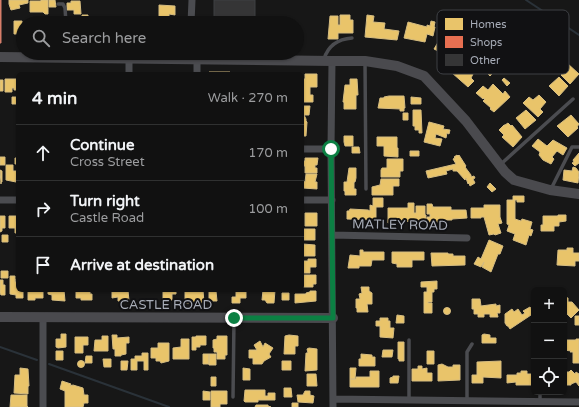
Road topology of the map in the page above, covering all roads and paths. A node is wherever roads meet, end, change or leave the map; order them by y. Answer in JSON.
{"nodes":[{"id":1,"x":192,"y":0,"type":"edge"},
{"id":2,"x":58,"y":4,"type":"dead end"},
{"id":3,"x":66,"y":16,"type":"edge"},
{"id":4,"x":191,"y":16,"type":"edge"},
{"id":5,"x":352,"y":38,"type":"dead end"},
{"id":6,"x":0,"y":57,"type":"edge"},
{"id":7,"x":16,"y":57,"type":"edge"},
{"id":8,"x":129,"y":60,"type":"edge"},
{"id":9,"x":193,"y":60,"type":"edge"},
{"id":10,"x":304,"y":60,"type":"edge"},
{"id":11,"x":328,"y":60,"type":"junction"},
{"id":12,"x":365,"y":61,"type":"junction"},
{"id":13,"x":129,"y":72,"type":"edge"},
{"id":14,"x":196,"y":72,"type":"edge"},
{"id":15,"x":573,"y":99,"type":"dead end"},
{"id":16,"x":579,"y":147,"type":"edge"},
{"id":17,"x":304,"y":149,"type":"edge"},
{"id":18,"x":331,"y":149,"type":"junction"},
{"id":19,"x":500,"y":165,"type":"junction"},
{"id":20,"x":366,"y":189,"type":"dead end"},
{"id":21,"x":550,"y":190,"type":"junction"},
{"id":22,"x":579,"y":194,"type":"edge"},
{"id":23,"x":0,"y":200,"type":"edge"},
{"id":24,"x":16,"y":200,"type":"edge"},
{"id":25,"x":304,"y":200,"type":"edge"},
{"id":26,"x":332,"y":200,"type":"junction"},
{"id":27,"x":332,"y":235,"type":"junction"},
{"id":28,"x":467,"y":238,"type":"dead end"},
{"id":29,"x":0,"y":317,"type":"edge"},
{"id":30,"x":43,"y":317,"type":"junction"},
{"id":31,"x":234,"y":318,"type":"junction"},
{"id":32,"x":333,"y":318,"type":"junction"},
{"id":33,"x":409,"y":340,"type":"dead end"},
{"id":34,"x":472,"y":344,"type":"dead end"},
{"id":35,"x":233,"y":397,"type":"dead end"},
{"id":36,"x":333,"y":399,"type":"junction"},
{"id":37,"x":409,"y":400,"type":"junction"},
{"id":38,"x":467,"y":401,"type":"junction"},
{"id":39,"x":579,"y":402,"type":"edge"},
{"id":40,"x":537,"y":403,"type":"edge"},
{"id":41,"x":43,"y":407,"type":"edge"},
{"id":42,"x":333,"y":407,"type":"edge"}],
"edges":[{"from":1,"to":4,"type":"street"},
{"from":2,"to":3,"type":"lane"},
{"from":5,"to":11,"type":"lane"},
{"from":6,"to":7,"type":"street"},
{"from":8,"to":13,"type":"street"},
{"from":9,"to":14,"type":"street"},
{"from":10,"to":11,"type":"street"},
{"from":11,"to":12,"type":"street"},
{"from":11,"to":18,"type":"street"},
{"from":12,"to":19,"type":"street"},
{"from":12,"to":20,"type":"lane"},
{"from":15,"to":19,"type":"lane"},
{"from":16,"to":21,"type":"lane"},
{"from":17,"to":18,"type":"street"},
{"from":18,"to":26,"type":"street"},
{"from":19,"to":21,"type":"street"},
{"from":21,"to":22,"type":"street"},
{"from":23,"to":24,"type":"street"},
{"from":25,"to":26,"type":"street"},
{"from":26,"to":27,"type":"street"},
{"from":27,"to":28,"type":"street","name":"MATLEY ROAD"},
{"from":27,"to":32,"type":"street"},
{"from":29,"to":30,"type":"street","name":"CASTLE ROAD"},
{"from":30,"to":31,"type":"street","name":"CASTLE ROAD"},
{"from":30,"to":41,"type":"street"},
{"from":31,"to":32,"type":"street","name":"CASTLE ROAD"},
{"from":31,"to":35,"type":"lane"},
{"from":32,"to":36,"type":"street"},
{"from":33,"to":37,"type":"lane"},
{"from":34,"to":38,"type":"lane"},
{"from":36,"to":37,"type":"street"},
{"from":36,"to":42,"type":"street"},
{"from":37,"to":38,"type":"street"},
{"from":38,"to":40,"type":"street"},
{"from":39,"to":40,"type":"street"}]}
